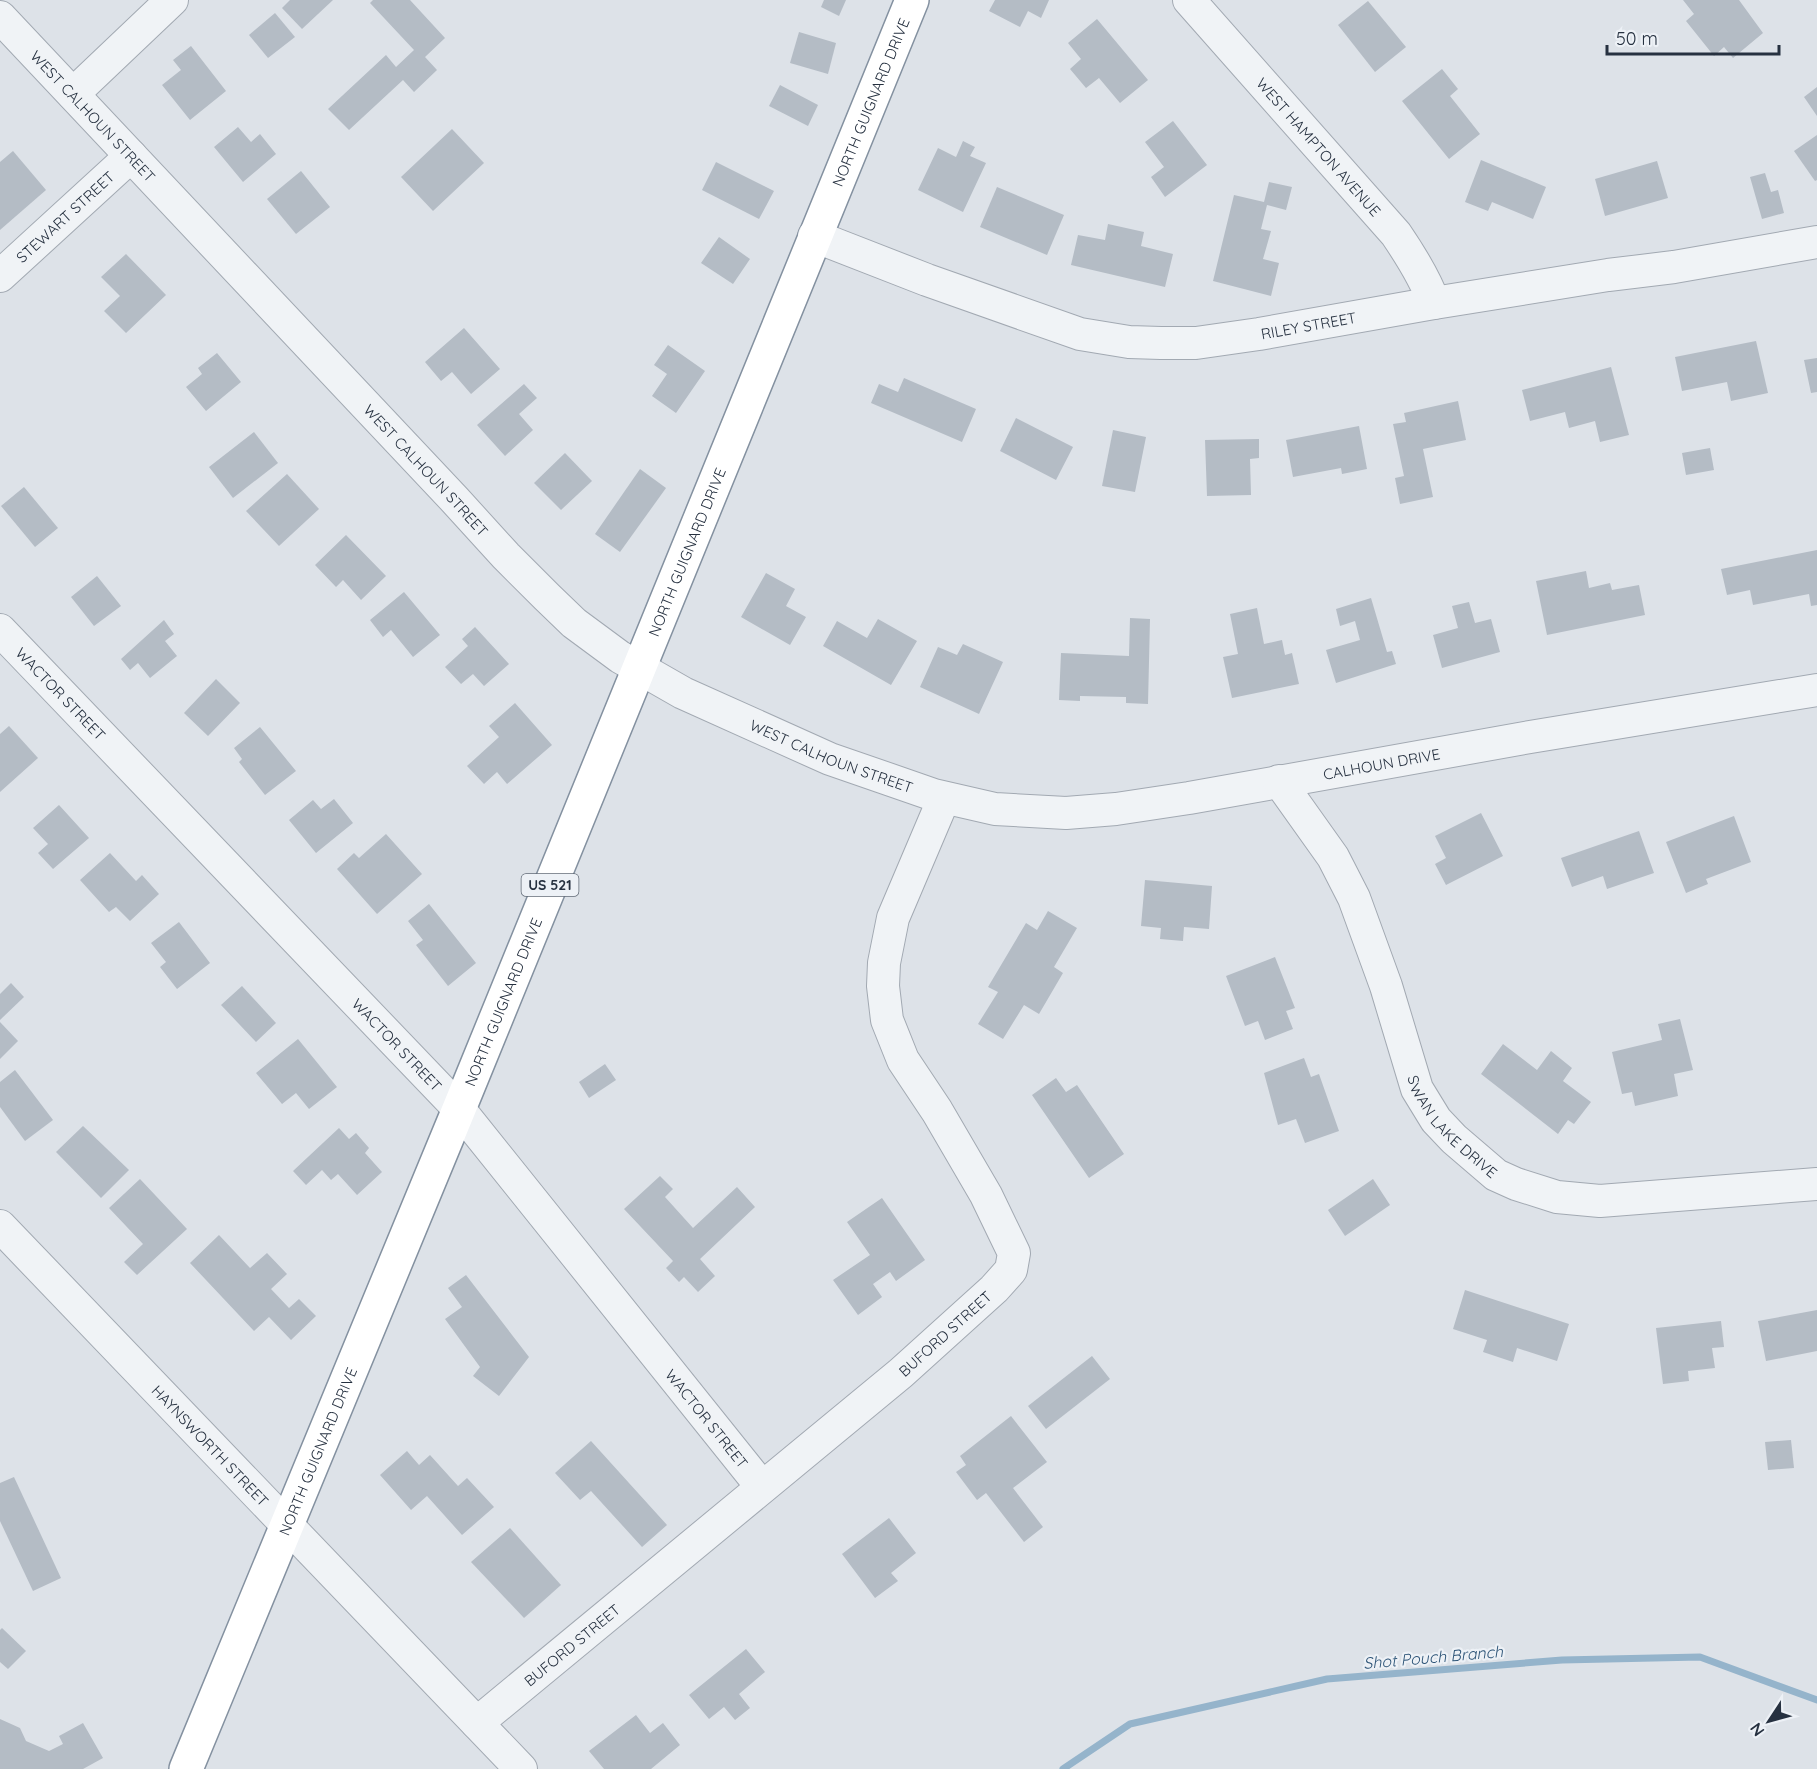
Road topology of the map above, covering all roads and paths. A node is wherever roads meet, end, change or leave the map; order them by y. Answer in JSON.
{"nodes":[{"id":1,"x":172,"y":0,"type":"edge"},
{"id":2,"x":912,"y":0,"type":"edge"},
{"id":3,"x":1189,"y":0,"type":"edge"},
{"id":4,"x":0,"y":17,"type":"edge"},
{"id":5,"x":73,"y":94,"type":"junction"},
{"id":6,"x":132,"y":156,"type":"junction"},
{"id":7,"x":814,"y":236,"type":"junction"},
{"id":8,"x":1817,"y":242,"type":"edge"},
{"id":9,"x":0,"y":276,"type":"edge"},
{"id":10,"x":1434,"y":303,"type":"junction"},
{"id":11,"x":0,"y":630,"type":"edge"},
{"id":12,"x":639,"y":667,"type":"junction"},
{"id":13,"x":1817,"y":690,"type":"edge"},
{"id":14,"x":1279,"y":781,"type":"junction"},
{"id":15,"x":944,"y":798,"type":"junction"},
{"id":16,"x":459,"y":1109,"type":"junction"},
{"id":17,"x":1817,"y":1184,"type":"edge"},
{"id":18,"x":0,"y":1226,"type":"edge"},
{"id":19,"x":762,"y":1487,"type":"junction"},
{"id":20,"x":287,"y":1526,"type":"junction"},
{"id":21,"x":477,"y":1723,"type":"junction"},
{"id":22,"x":186,"y":1769,"type":"edge"},
{"id":23,"x":521,"y":1769,"type":"edge"}],
"edges":[{"from":1,"to":5,"type":"street"},
{"from":2,"to":7,"type":"highway","name":"NORTH GUIGNARD DRIVE","number":"US 521"},
{"from":3,"to":10,"type":"street","name":"WEST HAMPTON AVENUE"},
{"from":4,"to":5,"type":"street","name":"WEST CALHOUN STREET"},
{"from":5,"to":6,"type":"street","name":"WEST CALHOUN STREET"},
{"from":6,"to":9,"type":"street","name":"STEWART STREET"},
{"from":6,"to":12,"type":"street","name":"WEST CALHOUN STREET"},
{"from":7,"to":10,"type":"street","name":"RILEY STREET"},
{"from":7,"to":12,"type":"highway","name":"NORTH GUIGNARD DRIVE","number":"US 521"},
{"from":8,"to":10,"type":"street","name":"RILEY STREET"},
{"from":11,"to":16,"type":"street","name":"WACTOR STREET"},
{"from":12,"to":15,"type":"street","name":"WEST CALHOUN STREET"},
{"from":12,"to":16,"type":"highway","name":"NORTH GUIGNARD DRIVE","number":"US 521"},
{"from":13,"to":14,"type":"street","name":"CALHOUN DRIVE"},
{"from":14,"to":15,"type":"street","name":"CALHOUN DRIVE"},
{"from":14,"to":17,"type":"street","name":"SWAN LAKE DRIVE"},
{"from":15,"to":19,"type":"street","name":"BUFORD STREET"},
{"from":16,"to":19,"type":"street","name":"WACTOR STREET"},
{"from":16,"to":20,"type":"highway","name":"NORTH GUIGNARD DRIVE","number":"US 521"},
{"from":18,"to":20,"type":"street","name":"HAYNSWORTH STREET"},
{"from":19,"to":21,"type":"street","name":"BUFORD STREET"},
{"from":20,"to":21,"type":"street","name":"HAYNSWORTH STREET"},
{"from":20,"to":22,"type":"highway","name":"NORTH GUIGNARD DRIVE","number":"US 521"},
{"from":21,"to":23,"type":"street","name":"HAYNSWORTH STREET"}]}
